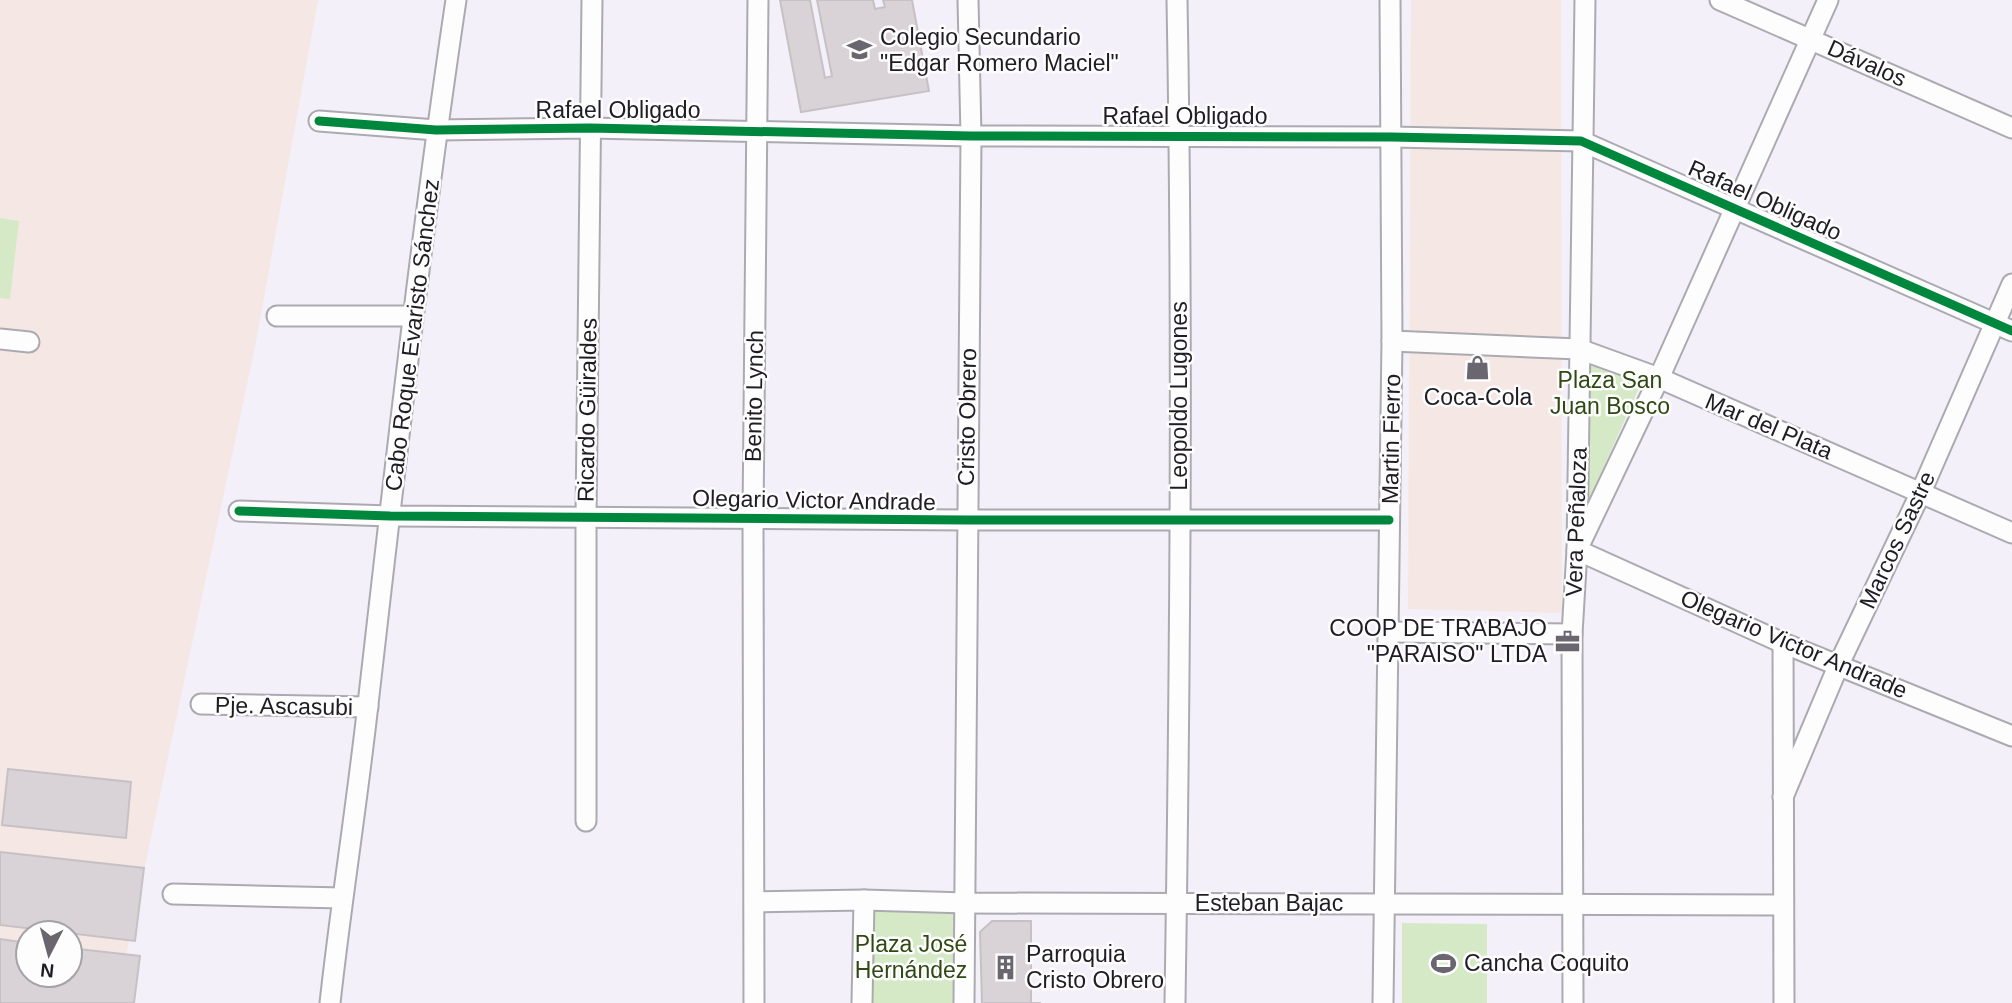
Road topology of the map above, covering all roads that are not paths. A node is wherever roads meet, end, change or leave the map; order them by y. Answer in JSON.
{"nodes":[{"id":1,"x":456,"y":0,"type":"edge"},
{"id":2,"x":592,"y":0,"type":"edge"},
{"id":3,"x":758,"y":0,"type":"edge"},
{"id":4,"x":968,"y":0,"type":"edge"},
{"id":5,"x":1177,"y":0,"type":"edge"},
{"id":6,"x":1390,"y":0,"type":"edge"},
{"id":7,"x":1584,"y":0,"type":"edge"},
{"id":8,"x":1720,"y":0,"type":"edge"},
{"id":9,"x":1828,"y":0,"type":"edge"},
{"id":10,"x":1811,"y":38,"type":"junction"},
{"id":11,"x":319,"y":121,"type":"dead end"},
{"id":12,"x":590,"y":128,"type":"junction"},
{"id":13,"x":2012,"y":128,"type":"edge"},
{"id":14,"x":436,"y":130,"type":"junction"},
{"id":15,"x":757,"y":131,"type":"junction"},
{"id":16,"x":1179,"y":135,"type":"junction"},
{"id":17,"x":971,"y":136,"type":"junction"},
{"id":18,"x":1391,"y":137,"type":"junction"},
{"id":19,"x":1581,"y":141,"type":"junction"},
{"id":20,"x":1734,"y":208,"type":"junction"},
{"id":21,"x":2012,"y":284,"type":"edge"},
{"id":22,"x":277,"y":316,"type":"dead end"},
{"id":23,"x":412,"y":316,"type":"junction"},
{"id":24,"x":2004,"y":327,"type":"edge"},
{"id":25,"x":0,"y":339,"type":"edge"},
{"id":26,"x":1392,"y":341,"type":"junction"},
{"id":27,"x":29,"y":342,"type":"dead end"},
{"id":28,"x":1579,"y":349,"type":"junction"},
{"id":29,"x":1659,"y":378,"type":"junction"},
{"id":30,"x":1921,"y":492,"type":"junction"},
{"id":31,"x":239,"y":511,"type":"dead end"},
{"id":32,"x":390,"y":516,"type":"junction"},
{"id":33,"x":586,"y":516,"type":"junction"},
{"id":34,"x":753,"y":518,"type":"junction"},
{"id":35,"x":966,"y":520,"type":"junction"},
{"id":36,"x":1179,"y":520,"type":"junction"},
{"id":37,"x":1389,"y":520,"type":"junction"},
{"id":38,"x":2012,"y":533,"type":"edge"},
{"id":39,"x":1577,"y":550,"type":"junction"},
{"id":40,"x":1390,"y":632,"type":"junction"},
{"id":41,"x":1572,"y":634,"type":"junction"},
{"id":42,"x":1783,"y":643,"type":"junction"},
{"id":43,"x":1839,"y":664,"type":"junction"},
{"id":44,"x":201,"y":704,"type":"dead end"},
{"id":45,"x":368,"y":707,"type":"junction"},
{"id":46,"x":2012,"y":736,"type":"edge"},
{"id":47,"x":1783,"y":797,"type":"junction"},
{"id":48,"x":586,"y":821,"type":"dead end"},
{"id":49,"x":173,"y":894,"type":"dead end"},
{"id":50,"x":342,"y":898,"type":"junction"},
{"id":51,"x":864,"y":900,"type":"junction"},
{"id":52,"x":755,"y":902,"type":"junction"},
{"id":53,"x":966,"y":902,"type":"junction"},
{"id":54,"x":1177,"y":903,"type":"junction"},
{"id":55,"x":1384,"y":903,"type":"junction"},
{"id":56,"x":1573,"y":903,"type":"junction"},
{"id":57,"x":1783,"y":905,"type":"junction"},
{"id":58,"x":330,"y":1003,"type":"edge"},
{"id":59,"x":754,"y":1003,"type":"edge"},
{"id":60,"x":862,"y":1003,"type":"edge"},
{"id":61,"x":964,"y":1003,"type":"edge"},
{"id":62,"x":1175,"y":1003,"type":"edge"},
{"id":63,"x":1383,"y":1003,"type":"edge"},
{"id":64,"x":1573,"y":1003,"type":"edge"},
{"id":65,"x":1784,"y":1003,"type":"edge"}],
"edges":[{"from":1,"to":14,"type":"street","name":"Cabo Roque Evaristo Sánchez"},
{"from":2,"to":12,"type":"street","name":"Ricardo Güiraldes"},
{"from":3,"to":15,"type":"street","name":"Benito Lynch"},
{"from":4,"to":17,"type":"street","name":"Cristo Obrero"},
{"from":5,"to":16,"type":"street","name":"Leopoldo Lugones"},
{"from":6,"to":18,"type":"street","name":"Martin Fierro"},
{"from":7,"to":19,"type":"street","name":"Vera Peñaloza"},
{"from":8,"to":10,"type":"street","name":"Dávalos"},
{"from":9,"to":10,"type":"street"},
{"from":10,"to":13,"type":"street","name":"Dávalos"},
{"from":10,"to":20,"type":"street"},
{"from":11,"to":14,"type":"street","name":"Rafael Obligado"},
{"from":12,"to":14,"type":"street","name":"Rafael Obligado"},
{"from":12,"to":15,"type":"street","name":"Rafael Obligado"},
{"from":12,"to":33,"type":"street","name":"Ricardo Güiraldes"},
{"from":14,"to":23,"type":"street","name":"Cabo Roque Evaristo Sánchez"},
{"from":15,"to":17,"type":"street","name":"Rafael Obligado"},
{"from":15,"to":34,"type":"street","name":"Benito Lynch"},
{"from":16,"to":17,"type":"street","name":"Rafael Obligado"},
{"from":16,"to":18,"type":"street","name":"Rafael Obligado"},
{"from":16,"to":36,"type":"street","name":"Leopoldo Lugones"},
{"from":17,"to":35,"type":"street","name":"Cristo Obrero"},
{"from":18,"to":19,"type":"street","name":"Rafael Obligado"},
{"from":18,"to":26,"type":"street","name":"Martin Fierro"},
{"from":19,"to":20,"type":"street","name":"Rafael Obligado"},
{"from":19,"to":28,"type":"street","name":"Vera Peñaloza"},
{"from":20,"to":24,"type":"street","name":"Rafael Obligado"},
{"from":20,"to":29,"type":"street"},
{"from":21,"to":24,"type":"street","name":"Marcos Sastre"},
{"from":22,"to":23,"type":"street"},
{"from":23,"to":32,"type":"street","name":"Cabo Roque Evaristo Sánchez"},
{"from":24,"to":30,"type":"street","name":"Marcos Sastre"},
{"from":25,"to":27,"type":"street"},
{"from":26,"to":28,"type":"street","name":"Mar del Plata"},
{"from":26,"to":37,"type":"street","name":"Martin Fierro"},
{"from":28,"to":29,"type":"street","name":"Mar del Plata"},
{"from":28,"to":39,"type":"street","name":"Vera Peñaloza"},
{"from":29,"to":30,"type":"street","name":"Mar del Plata"},
{"from":29,"to":39,"type":"street"},
{"from":30,"to":38,"type":"street","name":"Mar del Plata"},
{"from":30,"to":43,"type":"street","name":"Marcos Sastre"},
{"from":31,"to":32,"type":"street","name":"Olegario Victor Andrade"},
{"from":32,"to":33,"type":"street","name":"Olegario Victor Andrade"},
{"from":32,"to":45,"type":"street","name":"Cabo Roque Evaristo Sánchez"},
{"from":33,"to":34,"type":"street","name":"Olegario Victor Andrade"},
{"from":33,"to":48,"type":"street","name":"Ricardo Güiraldes"},
{"from":34,"to":35,"type":"street","name":"Olegario Victor Andrade"},
{"from":34,"to":52,"type":"street","name":"Benito Lynch"},
{"from":35,"to":36,"type":"street","name":"Olegario Victor Andrade"},
{"from":35,"to":53,"type":"street","name":"Cristo Obrero"},
{"from":36,"to":37,"type":"street","name":"Olegario Victor Andrade"},
{"from":36,"to":54,"type":"street","name":"Leopoldo Lugones"},
{"from":37,"to":40,"type":"street","name":"Martin Fierro"},
{"from":39,"to":41,"type":"street","name":"Vera Peñaloza"},
{"from":39,"to":42,"type":"street","name":"Olegario Victor Andrade"},
{"from":40,"to":41,"type":"street"},
{"from":40,"to":55,"type":"street","name":"Martin Fierro"},
{"from":41,"to":56,"type":"street","name":"Vera Peñaloza"},
{"from":42,"to":43,"type":"street","name":"Olegario Victor Andrade"},
{"from":42,"to":47,"type":"street","name":"Marcos Sastre"},
{"from":43,"to":46,"type":"street","name":"Olegario Victor Andrade"},
{"from":43,"to":47,"type":"street","name":"Marcos Sastre"},
{"from":44,"to":45,"type":"street","name":"Pje. Ascasubi"},
{"from":45,"to":50,"type":"street","name":"Cabo Roque Evaristo Sánchez"},
{"from":47,"to":57,"type":"street","name":"Marcos Sastre"},
{"from":49,"to":50,"type":"street"},
{"from":50,"to":58,"type":"street","name":"Cabo Roque Evaristo Sánchez"},
{"from":51,"to":52,"type":"street","name":"Esteban Bajac"},
{"from":51,"to":53,"type":"street","name":"Esteban Bajac"},
{"from":51,"to":60,"type":"street"},
{"from":52,"to":59,"type":"street","name":"Benito Lynch"},
{"from":53,"to":54,"type":"street","name":"Esteban Bajac"},
{"from":53,"to":61,"type":"street","name":"Cristo Obrero"},
{"from":54,"to":55,"type":"street","name":"Esteban Bajac"},
{"from":54,"to":62,"type":"street","name":"Leopoldo Lugones"},
{"from":55,"to":56,"type":"street","name":"Esteban Bajac"},
{"from":55,"to":63,"type":"street","name":"Martin Fierro"},
{"from":56,"to":57,"type":"street","name":"Esteban Bajac"},
{"from":56,"to":64,"type":"street","name":"Vera Peñaloza"},
{"from":57,"to":65,"type":"street","name":"Marcos Sastre"}]}
